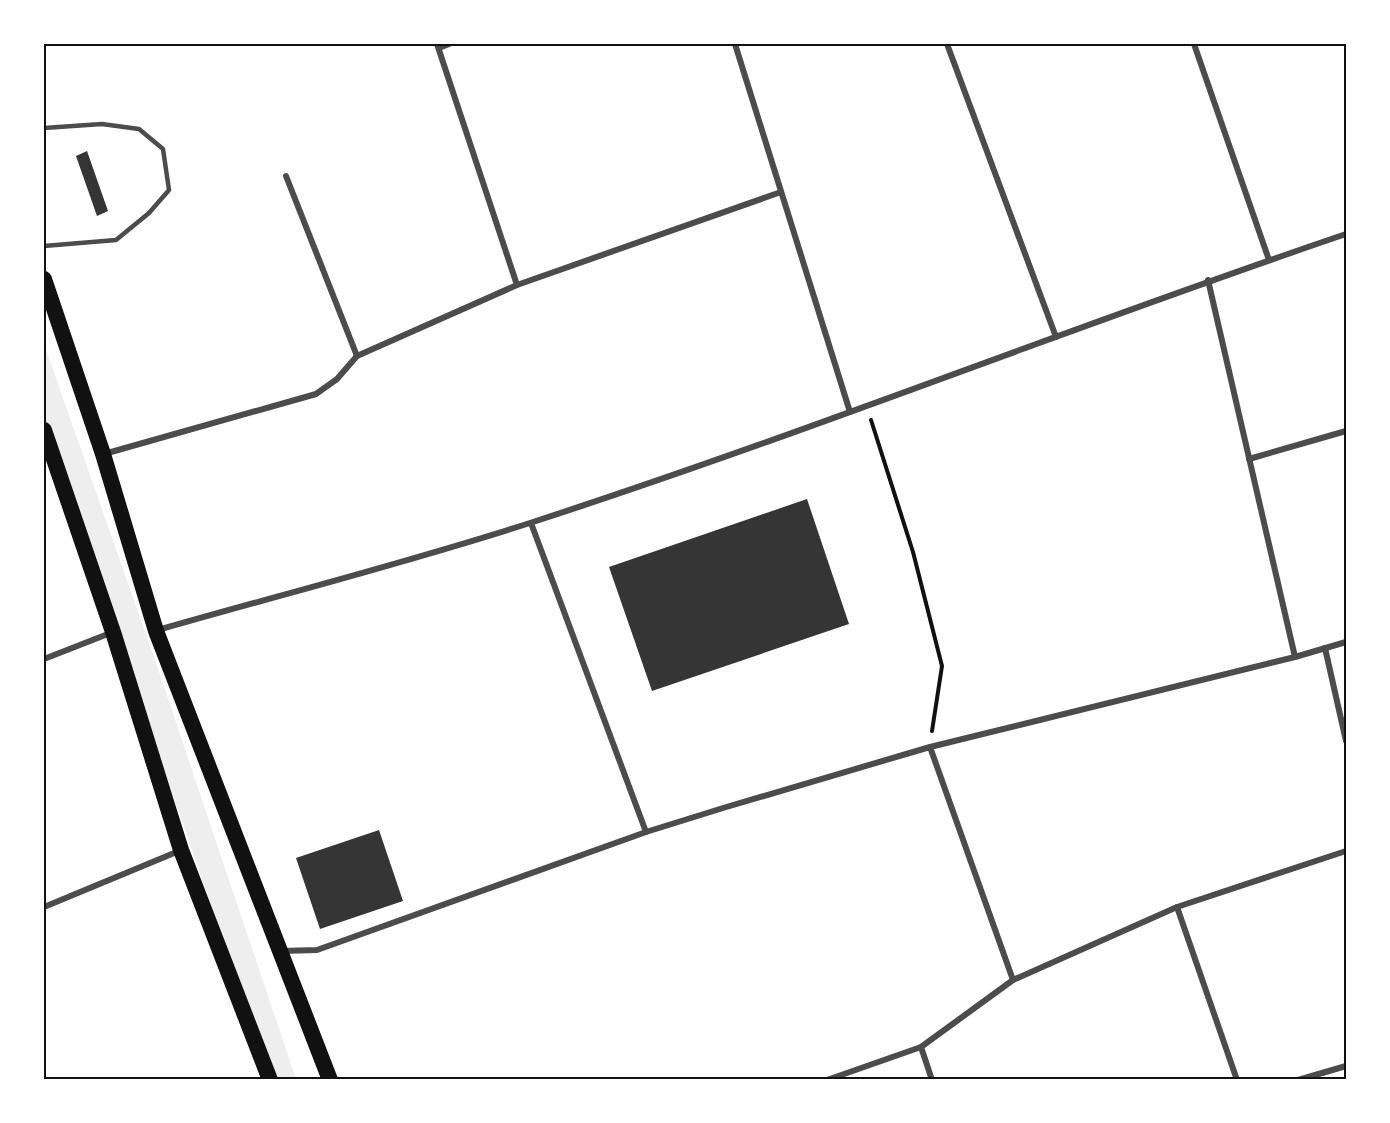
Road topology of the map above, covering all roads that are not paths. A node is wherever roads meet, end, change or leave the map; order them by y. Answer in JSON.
{"nodes":[{"id":1,"x":449,"y":44,"type":"edge"},
{"id":2,"x":735,"y":44,"type":"edge"},
{"id":3,"x":947,"y":44,"type":"edge"},
{"id":4,"x":1194,"y":44,"type":"edge"},
{"id":5,"x":438,"y":46,"type":"edge"},
{"id":6,"x":44,"y":128,"type":"edge"},
{"id":7,"x":286,"y":176,"type":"dead end"},
{"id":8,"x":781,"y":192,"type":"junction"},
{"id":9,"x":1347,"y":234,"type":"edge"},
{"id":10,"x":44,"y":246,"type":"edge"},
{"id":11,"x":1269,"y":260,"type":"junction"},
{"id":12,"x":44,"y":279,"type":"edge"},
{"id":13,"x":1208,"y":280,"type":"junction"},
{"id":14,"x":517,"y":285,"type":"junction"},
{"id":15,"x":1056,"y":337,"type":"junction"},
{"id":16,"x":357,"y":356,"type":"junction"},
{"id":17,"x":850,"y":412,"type":"junction"},
{"id":18,"x":44,"y":430,"type":"edge"},
{"id":19,"x":1347,"y":431,"type":"edge"},
{"id":20,"x":104,"y":454,"type":"junction"},
{"id":21,"x":1249,"y":459,"type":"junction"},
{"id":22,"x":531,"y":523,"type":"junction"},
{"id":23,"x":156,"y":631,"type":"junction"},
{"id":24,"x":113,"y":632,"type":"junction"},
{"id":25,"x":1347,"y":642,"type":"edge"},
{"id":26,"x":1325,"y":648,"type":"junction"},
{"id":27,"x":1295,"y":657,"type":"junction"},
{"id":28,"x":44,"y":659,"type":"edge"},
{"id":29,"x":1347,"y":741,"type":"edge"},
{"id":30,"x":930,"y":747,"type":"junction"},
{"id":31,"x":646,"y":831,"type":"junction"},
{"id":32,"x":181,"y":850,"type":"junction"},
{"id":33,"x":1347,"y":851,"type":"edge"},
{"id":34,"x":44,"y":907,"type":"edge"},
{"id":35,"x":1177,"y":907,"type":"junction"},
{"id":36,"x":281,"y":951,"type":"junction"},
{"id":37,"x":1013,"y":980,"type":"junction"},
{"id":38,"x":921,"y":1047,"type":"junction"},
{"id":39,"x":1347,"y":1066,"type":"edge"},
{"id":40,"x":270,"y":1080,"type":"edge"},
{"id":41,"x":330,"y":1080,"type":"edge"},
{"id":42,"x":827,"y":1080,"type":"edge"},
{"id":43,"x":932,"y":1080,"type":"edge"},
{"id":44,"x":1237,"y":1080,"type":"edge"},
{"id":45,"x":1298,"y":1080,"type":"edge"}],
"edges":[{"from":1,"to":5,"type":"street"},
{"from":2,"to":8,"type":"street"},
{"from":3,"to":15,"type":"street"},
{"from":4,"to":11,"type":"street"},
{"from":5,"to":14,"type":"street"},
{"from":6,"to":10,"type":"lane"},
{"from":7,"to":16,"type":"street"},
{"from":8,"to":14,"type":"street"},
{"from":8,"to":17,"type":"street"},
{"from":9,"to":11,"type":"street"},
{"from":11,"to":13,"type":"street"},
{"from":12,"to":20,"type":"highway"},
{"from":13,"to":15,"type":"street"},
{"from":13,"to":21,"type":"street"},
{"from":14,"to":16,"type":"street"},
{"from":15,"to":17,"type":"street"},
{"from":16,"to":20,"type":"street"},
{"from":17,"to":22,"type":"street"},
{"from":18,"to":24,"type":"highway"},
{"from":19,"to":21,"type":"street"},
{"from":20,"to":23,"type":"highway"},
{"from":21,"to":27,"type":"street"},
{"from":22,"to":23,"type":"street"},
{"from":22,"to":31,"type":"street"},
{"from":23,"to":36,"type":"highway"},
{"from":24,"to":28,"type":"street"},
{"from":24,"to":32,"type":"highway"},
{"from":25,"to":26,"type":"street"},
{"from":26,"to":27,"type":"street"},
{"from":26,"to":29,"type":"street"},
{"from":27,"to":30,"type":"street"},
{"from":30,"to":31,"type":"street"},
{"from":30,"to":37,"type":"street"},
{"from":31,"to":36,"type":"street"},
{"from":32,"to":34,"type":"street"},
{"from":32,"to":40,"type":"highway"},
{"from":33,"to":35,"type":"street"},
{"from":35,"to":37,"type":"street"},
{"from":35,"to":44,"type":"street"},
{"from":36,"to":41,"type":"highway"},
{"from":37,"to":38,"type":"street"},
{"from":38,"to":42,"type":"street"},
{"from":38,"to":43,"type":"street"},
{"from":39,"to":45,"type":"street"}]}
